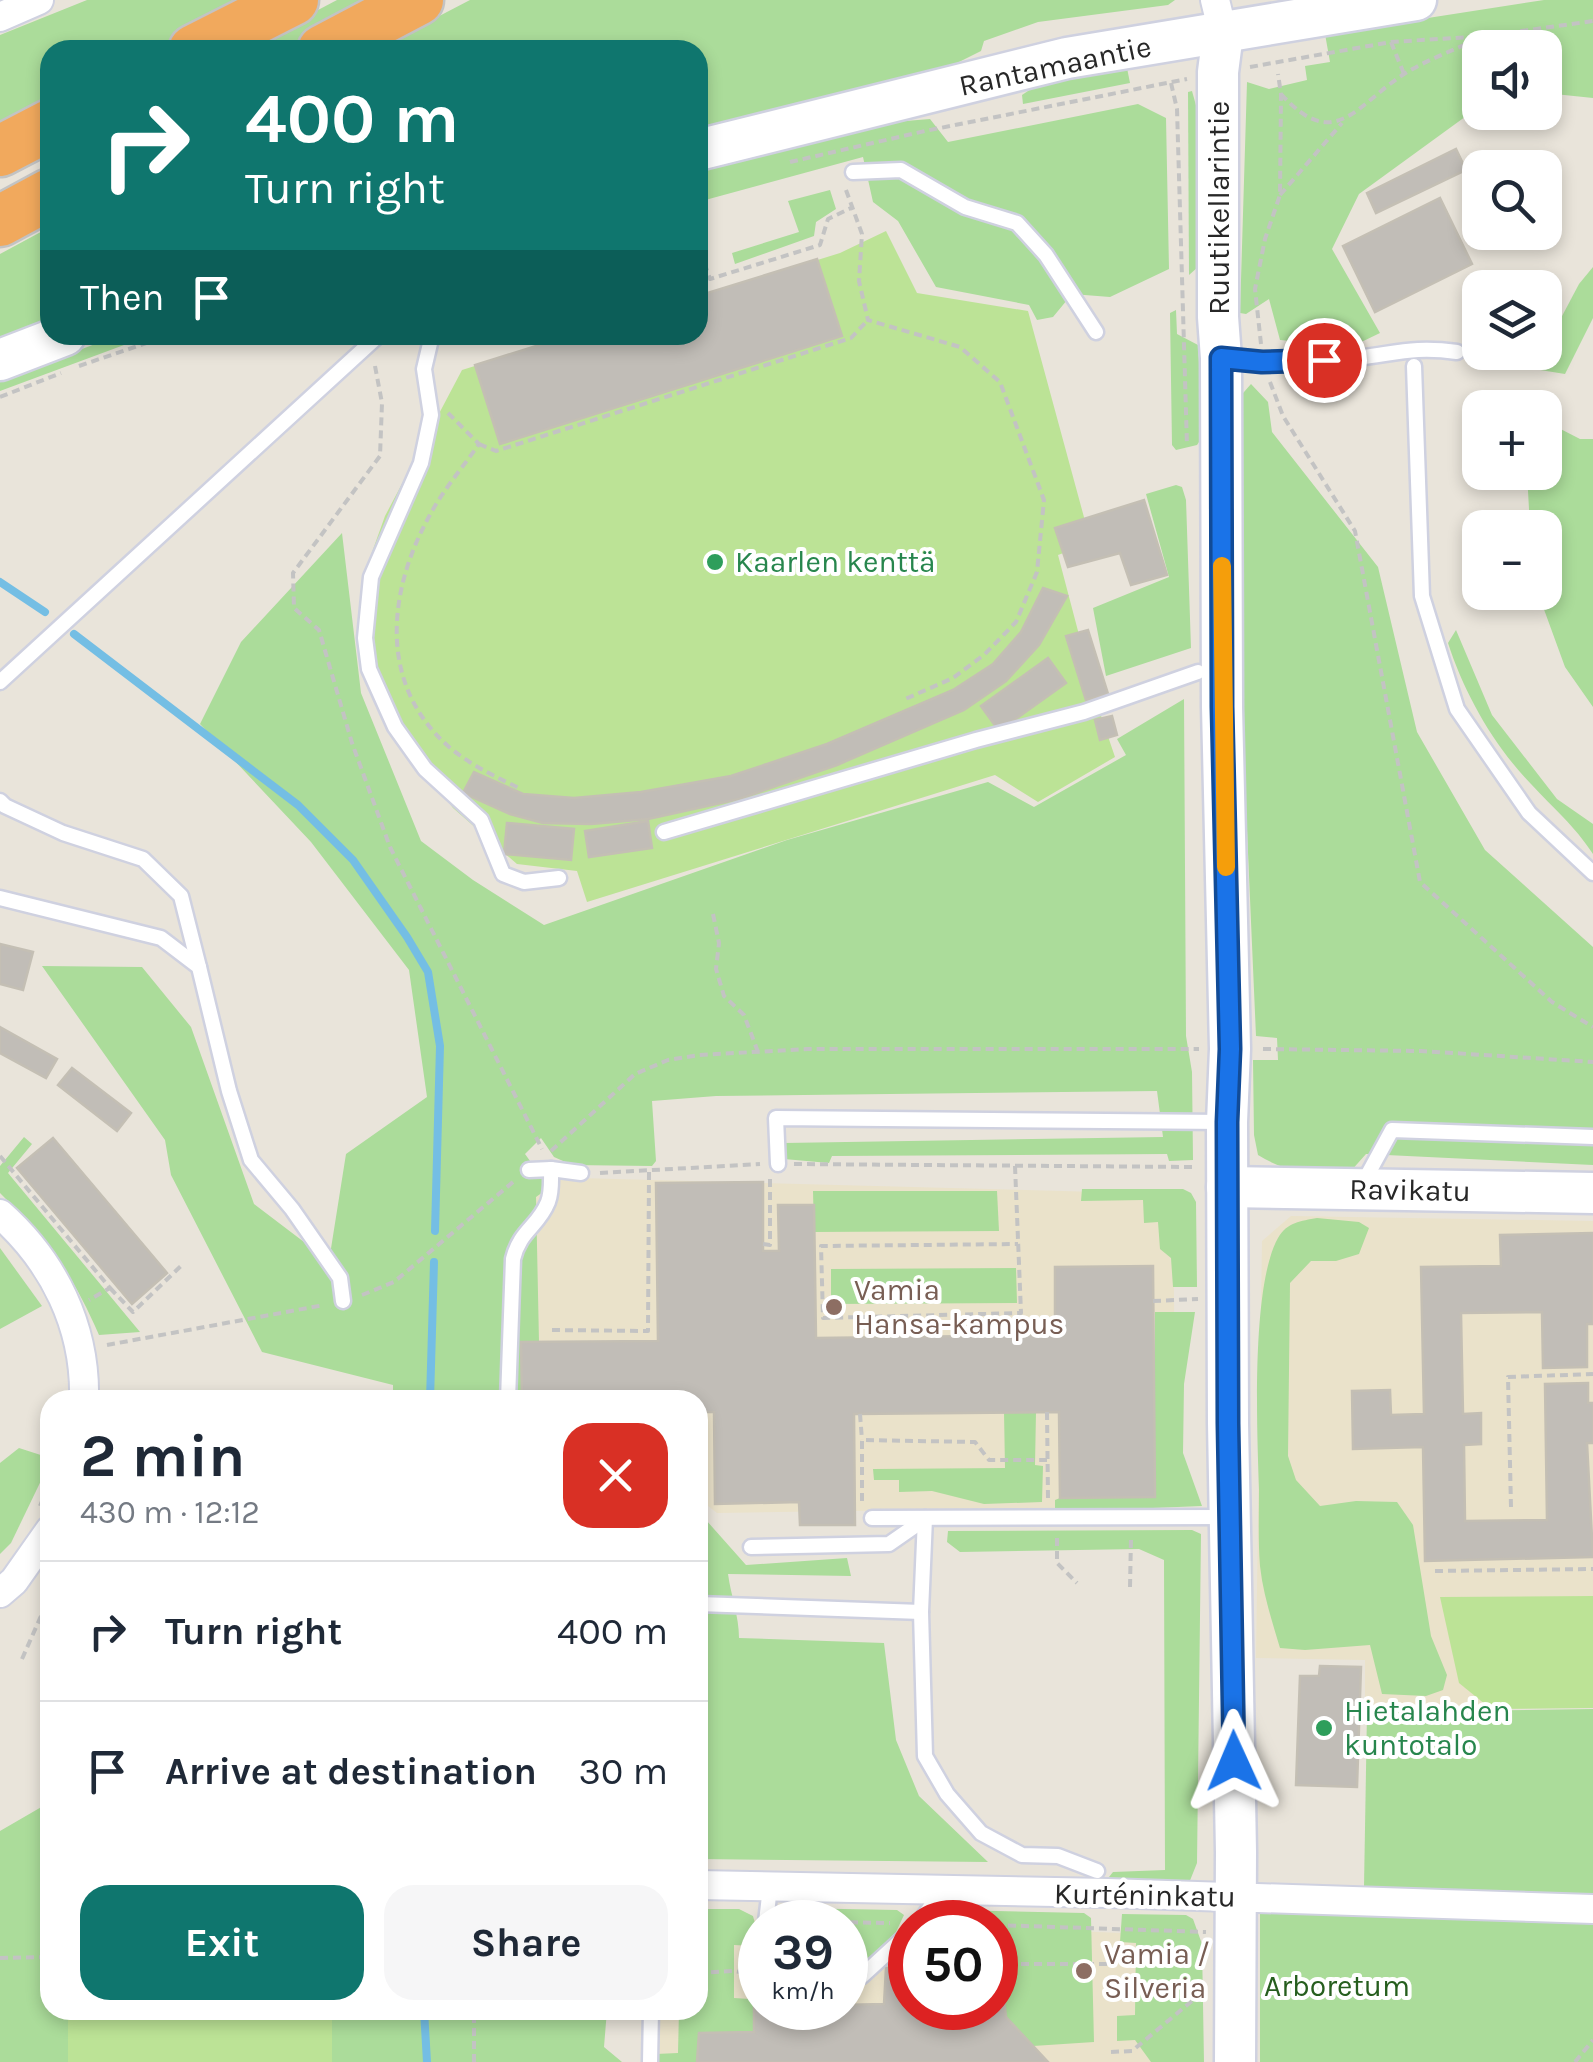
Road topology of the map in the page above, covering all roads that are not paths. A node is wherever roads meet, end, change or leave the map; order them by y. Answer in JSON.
{"nodes":[{"id":1,"x":39,"y":0,"type":"edge"},
{"id":2,"x":292,"y":0,"type":"edge"},
{"id":3,"x":418,"y":0,"type":"edge"},
{"id":4,"x":1416,"y":0,"type":"edge"},
{"id":5,"x":0,"y":17,"type":"edge"},
{"id":6,"x":1219,"y":35,"type":"edge"},
{"id":7,"x":214,"y":40,"type":"edge"},
{"id":8,"x":342,"y":40,"type":"edge"},
{"id":9,"x":40,"y":129,"type":"edge"},
{"id":10,"x":708,"y":148,"type":"edge"},
{"id":11,"x":0,"y":151,"type":"edge"},
{"id":12,"x":847,"y":174,"type":"road end"},
{"id":13,"x":40,"y":199,"type":"edge"},
{"id":14,"x":0,"y":221,"type":"edge"},
{"id":15,"x":1096,"y":332,"type":"dead end"},
{"id":16,"x":40,"y":345,"type":"edge"},
{"id":17,"x":368,"y":345,"type":"edge"},
{"id":18,"x":430,"y":345,"type":"edge"},
{"id":19,"x":1457,"y":352,"type":"dead end"},
{"id":20,"x":1221,"y":358,"type":"junction"},
{"id":21,"x":0,"y":360,"type":"edge"},
{"id":22,"x":1414,"y":366,"type":"dead end"},
{"id":23,"x":1198,"y":672,"type":"dead end"},
{"id":24,"x":0,"y":682,"type":"edge"},
{"id":25,"x":0,"y":801,"type":"edge"},
{"id":26,"x":664,"y":832,"type":"dead end"},
{"id":27,"x":1593,"y":873,"type":"edge"},
{"id":28,"x":559,"y":878,"type":"dead end"},
{"id":29,"x":0,"y":898,"type":"edge"},
{"id":30,"x":199,"y":967,"type":"junction"},
{"id":31,"x":1227,"y":1122,"type":"junction"},
{"id":32,"x":1593,"y":1137,"type":"edge"},
{"id":33,"x":548,"y":1163,"type":"junction"},
{"id":34,"x":778,"y":1164,"type":"road end"},
{"id":35,"x":530,"y":1170,"type":"dead end"},
{"id":36,"x":581,"y":1173,"type":"road end"},
{"id":37,"x":1227,"y":1187,"type":"junction"},
{"id":38,"x":1360,"y":1189,"type":"junction"},
{"id":39,"x":1593,"y":1193,"type":"edge"},
{"id":40,"x":0,"y":1214,"type":"edge"},
{"id":41,"x":343,"y":1301,"type":"dead end"},
{"id":42,"x":84,"y":1390,"type":"edge"},
{"id":43,"x":508,"y":1390,"type":"edge"},
{"id":44,"x":1230,"y":1517,"type":"junction"},
{"id":45,"x":872,"y":1518,"type":"road end"},
{"id":46,"x":925,"y":1518,"type":"junction"},
{"id":47,"x":40,"y":1544,"type":"edge"},
{"id":48,"x":751,"y":1547,"type":"dead end"},
{"id":49,"x":0,"y":1592,"type":"edge"},
{"id":50,"x":708,"y":1604,"type":"edge"},
{"id":51,"x":921,"y":1612,"type":"junction"},
{"id":52,"x":1096,"y":1871,"type":"dead end"},
{"id":53,"x":708,"y":1885,"type":"edge"},
{"id":54,"x":770,"y":1887,"type":"junction"},
{"id":55,"x":942,"y":1890,"type":"junction"},
{"id":56,"x":1236,"y":1897,"type":"junction"},
{"id":57,"x":769,"y":1900,"type":"edge"},
{"id":58,"x":935,"y":1900,"type":"edge"},
{"id":59,"x":1593,"y":1909,"type":"edge"},
{"id":60,"x":888,"y":1952,"type":"edge"},
{"id":61,"x":868,"y":1970,"type":"edge"},
{"id":62,"x":651,"y":2020,"type":"edge"},
{"id":63,"x":650,"y":2062,"type":"edge"},
{"id":64,"x":1234,"y":2062,"type":"edge"}],
"edges":[{"from":1,"to":5,"type":"street"},
{"from":2,"to":7,"type":"highway"},
{"from":3,"to":8,"type":"highway"},
{"from":4,"to":6,"type":"main road","name":"Rantamaantie"},
{"from":6,"to":10,"type":"main road","name":"Rantamaantie"},
{"from":6,"to":20,"type":"main road","name":"Ruutikellarintie"},
{"from":9,"to":11,"type":"highway"},
{"from":12,"to":15,"type":"lane"},
{"from":13,"to":14,"type":"highway"},
{"from":16,"to":21,"type":"main road"},
{"from":17,"to":24,"type":"lane"},
{"from":18,"to":28,"type":"lane"},
{"from":19,"to":20,"type":"lane"},
{"from":20,"to":31,"type":"main road","name":"Ruutikellarintie"},
{"from":22,"to":27,"type":"lane"},
{"from":23,"to":26,"type":"lane"},
{"from":25,"to":30,"type":"lane"},
{"from":29,"to":30,"type":"lane"},
{"from":30,"to":41,"type":"lane"},
{"from":31,"to":34,"type":"lane"},
{"from":31,"to":37,"type":"main road","name":"Ruutikellarintie"},
{"from":32,"to":38,"type":"lane"},
{"from":33,"to":35,"type":"lane"},
{"from":33,"to":36,"type":"lane"},
{"from":33,"to":43,"type":"lane"},
{"from":37,"to":38,"type":"main road","name":"Ravikatu"},
{"from":37,"to":44,"type":"main road","name":"Ruutikellarintie"},
{"from":38,"to":39,"type":"main road","name":"Ravikatu"},
{"from":40,"to":42,"type":"street"},
{"from":44,"to":46,"type":"lane"},
{"from":44,"to":56,"type":"main road","name":"Ruutikellarintie"},
{"from":45,"to":46,"type":"lane"},
{"from":46,"to":48,"type":"lane"},
{"from":46,"to":51,"type":"lane"},
{"from":47,"to":49,"type":"street"},
{"from":50,"to":51,"type":"lane"},
{"from":51,"to":52,"type":"lane"},
{"from":53,"to":54,"type":"street","name":"Kurténinkatu"},
{"from":54,"to":55,"type":"street","name":"Kurténinkatu"},
{"from":54,"to":57,"type":"lane"},
{"from":55,"to":56,"type":"street","name":"Kurténinkatu"},
{"from":55,"to":58,"type":"lane"},
{"from":56,"to":59,"type":"street","name":"Kurténinkatu"},
{"from":56,"to":64,"type":"main road","name":"Ruutikellarintie"},
{"from":60,"to":61,"type":"lane"},
{"from":62,"to":63,"type":"lane"}]}
